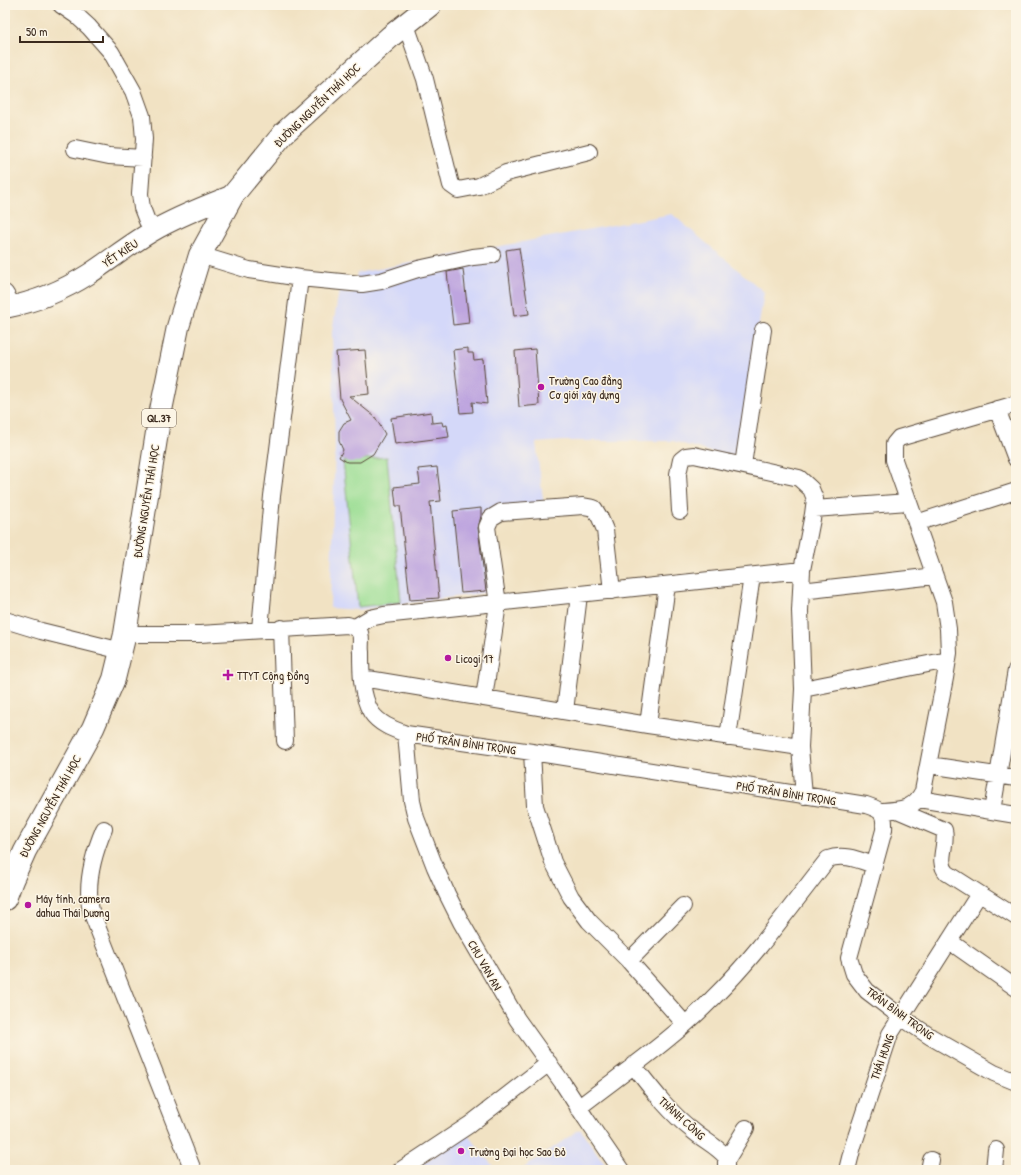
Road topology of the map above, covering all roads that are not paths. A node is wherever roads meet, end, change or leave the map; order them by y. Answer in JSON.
{"nodes":[{"id":1,"x":61,"y":5,"type":"edge"},
{"id":2,"x":430,"y":5,"type":"edge"},
{"id":3,"x":406,"y":25,"type":"junction"},
{"id":4,"x":75,"y":149,"type":"dead end"},
{"id":5,"x":589,"y":152,"type":"dead end"},
{"id":6,"x":143,"y":158,"type":"junction"},
{"id":7,"x":233,"y":195,"type":"junction"},
{"id":8,"x":156,"y":229,"type":"junction"},
{"id":9,"x":200,"y":255,"type":"junction"},
{"id":10,"x":492,"y":255,"type":"dead end"},
{"id":11,"x":300,"y":278,"type":"junction"},
{"id":12,"x":8,"y":302,"type":"edge"},
{"id":13,"x":763,"y":330,"type":"dead end"},
{"id":14,"x":1016,"y":404,"type":"edge"},
{"id":15,"x":997,"y":409,"type":"junction"},
{"id":16,"x":1016,"y":458,"type":"edge"},
{"id":17,"x":743,"y":465,"type":"junction"},
{"id":18,"x":1016,"y":491,"type":"edge"},
{"id":19,"x":908,"y":502,"type":"junction"},
{"id":20,"x":814,"y":509,"type":"junction"},
{"id":21,"x":680,"y":511,"type":"dead end"},
{"id":22,"x":916,"y":523,"type":"junction"},
{"id":23,"x":802,"y":570,"type":"junction"},
{"id":24,"x":752,"y":576,"type":"junction"},
{"id":25,"x":935,"y":576,"type":"junction"},
{"id":26,"x":667,"y":585,"type":"junction"},
{"id":27,"x":612,"y":591,"type":"junction"},
{"id":28,"x":801,"y":591,"type":"junction"},
{"id":29,"x":579,"y":595,"type":"junction"},
{"id":30,"x":498,"y":604,"type":"junction"},
{"id":31,"x":5,"y":620,"type":"edge"},
{"id":32,"x":281,"y":628,"type":"junction"},
{"id":33,"x":355,"y":628,"type":"junction"},
{"id":34,"x":260,"y":629,"type":"junction"},
{"id":35,"x":124,"y":642,"type":"junction"},
{"id":36,"x":948,"y":660,"type":"junction"},
{"id":37,"x":1016,"y":670,"type":"edge"},
{"id":38,"x":362,"y":678,"type":"junction"},
{"id":39,"x":803,"y":689,"type":"junction"},
{"id":40,"x":484,"y":698,"type":"junction"},
{"id":41,"x":565,"y":711,"type":"junction"},
{"id":42,"x":648,"y":725,"type":"junction"},
{"id":43,"x":406,"y":734,"type":"junction"},
{"id":44,"x":728,"y":737,"type":"junction"},
{"id":45,"x":285,"y":741,"type":"dead end"},
{"id":46,"x":800,"y":748,"type":"junction"},
{"id":47,"x":532,"y":752,"type":"junction"},
{"id":48,"x":929,"y":765,"type":"junction"},
{"id":49,"x":998,"y":775,"type":"junction"},
{"id":50,"x":1016,"y":778,"type":"edge"},
{"id":51,"x":804,"y":796,"type":"junction"},
{"id":52,"x":919,"y":799,"type":"junction"},
{"id":53,"x":897,"y":810,"type":"junction"},
{"id":54,"x":881,"y":811,"type":"junction"},
{"id":55,"x":992,"y":811,"type":"junction"},
{"id":56,"x":1016,"y":815,"type":"edge"},
{"id":57,"x":104,"y":829,"type":"dead end"},
{"id":58,"x":874,"y":864,"type":"junction"},
{"id":59,"x":7,"y":885,"type":"edge"},
{"id":60,"x":979,"y":894,"type":"junction"},
{"id":61,"x":683,"y":906,"type":"dead end"},
{"id":62,"x":1016,"y":917,"type":"edge"},
{"id":63,"x":949,"y":942,"type":"junction"},
{"id":64,"x":629,"y":961,"type":"junction"},
{"id":65,"x":1016,"y":988,"type":"edge"},
{"id":66,"x":901,"y":1016,"type":"junction"},
{"id":67,"x":685,"y":1024,"type":"junction"},
{"id":68,"x":548,"y":1063,"type":"junction"},
{"id":69,"x":633,"y":1065,"type":"junction"},
{"id":70,"x":1016,"y":1082,"type":"edge"},
{"id":71,"x":578,"y":1108,"type":"junction"},
{"id":72,"x":746,"y":1128,"type":"dead end"},
{"id":73,"x":996,"y":1150,"type":"dead end"},
{"id":74,"x":726,"y":1166,"type":"edge"},
{"id":75,"x":193,"y":1170,"type":"edge"},
{"id":76,"x":402,"y":1170,"type":"edge"},
{"id":77,"x":622,"y":1170,"type":"edge"},
{"id":78,"x":848,"y":1170,"type":"edge"},
{"id":79,"x":994,"y":1170,"type":"edge"}],
"edges":[{"from":1,"to":6,"type":"street"},
{"from":2,"to":3,"type":"highway","name":"ĐƯỜNG NGUYỄN THÁI HỌC","number":"QL.37"},
{"from":3,"to":5,"type":"street"},
{"from":3,"to":7,"type":"highway","name":"ĐƯỜNG NGUYỄN THÁI HỌC","number":"QL.37"},
{"from":4,"to":6,"type":"street"},
{"from":6,"to":8,"type":"street"},
{"from":7,"to":8,"type":"main road","name":"YẾT KIÊU"},
{"from":7,"to":9,"type":"highway","name":"ĐƯỜNG NGUYỄN THÁI HỌC","number":"QL.37"},
{"from":8,"to":12,"type":"main road","name":"YẾT KIÊU"},
{"from":9,"to":11,"type":"street"},
{"from":9,"to":35,"type":"highway","name":"ĐƯỜNG NGUYỄN THÁI HỌC","number":"QL.37"},
{"from":10,"to":11,"type":"street"},
{"from":11,"to":34,"type":"street"},
{"from":13,"to":17,"type":"street"},
{"from":14,"to":15,"type":"street"},
{"from":15,"to":16,"type":"street"},
{"from":15,"to":19,"type":"street"},
{"from":17,"to":20,"type":"street"},
{"from":17,"to":21,"type":"street"},
{"from":18,"to":22,"type":"street"},
{"from":19,"to":20,"type":"street"},
{"from":19,"to":22,"type":"street"},
{"from":20,"to":23,"type":"street"},
{"from":22,"to":25,"type":"street"},
{"from":23,"to":24,"type":"street"},
{"from":23,"to":28,"type":"street"},
{"from":24,"to":26,"type":"street"},
{"from":24,"to":44,"type":"street"},
{"from":25,"to":28,"type":"street"},
{"from":25,"to":36,"type":"street"},
{"from":26,"to":27,"type":"street"},
{"from":26,"to":42,"type":"street"},
{"from":27,"to":29,"type":"street"},
{"from":27,"to":30,"type":"street"},
{"from":28,"to":39,"type":"street"},
{"from":29,"to":30,"type":"street"},
{"from":29,"to":41,"type":"street"},
{"from":30,"to":33,"type":"street"},
{"from":30,"to":40,"type":"street"},
{"from":31,"to":35,"type":"street"},
{"from":32,"to":33,"type":"street"},
{"from":32,"to":34,"type":"street"},
{"from":32,"to":45,"type":"street"},
{"from":33,"to":38,"type":"street","name":"PHỐ TRẦN BÌNH TRỌNG"},
{"from":34,"to":35,"type":"street"},
{"from":35,"to":59,"type":"highway","name":"ĐƯỜNG NGUYỄN THÁI HỌC","number":"QL.37"},
{"from":36,"to":39,"type":"street"},
{"from":36,"to":48,"type":"street"},
{"from":37,"to":49,"type":"street"},
{"from":38,"to":40,"type":"street"},
{"from":38,"to":43,"type":"street","name":"PHỐ TRẦN BÌNH TRỌNG"},
{"from":39,"to":46,"type":"street"},
{"from":40,"to":41,"type":"street"},
{"from":41,"to":42,"type":"street"},
{"from":42,"to":44,"type":"street"},
{"from":43,"to":47,"type":"street","name":"PHỐ TRẦN BÌNH TRỌNG"},
{"from":43,"to":68,"type":"street","name":"CHU VAN AN"},
{"from":44,"to":46,"type":"street"},
{"from":46,"to":51,"type":"street"},
{"from":47,"to":51,"type":"street","name":"PHỐ TRẦN BÌNH TRỌNG"},
{"from":47,"to":64,"type":"street"},
{"from":48,"to":49,"type":"street"},
{"from":48,"to":52,"type":"street"},
{"from":49,"to":50,"type":"street"},
{"from":49,"to":55,"type":"street"},
{"from":51,"to":54,"type":"street","name":"PHỐ TRẦN BÌNH TRỌNG"},
{"from":52,"to":53,"type":"street"},
{"from":52,"to":55,"type":"street"},
{"from":53,"to":54,"type":"street"},
{"from":53,"to":60,"type":"street"},
{"from":54,"to":58,"type":"street","name":"TRẦN BÌNH TRỌNG"},
{"from":55,"to":56,"type":"street"},
{"from":57,"to":75,"type":"street"},
{"from":58,"to":66,"type":"street","name":"TRẦN BÌNH TRỌNG"},
{"from":58,"to":67,"type":"street"},
{"from":60,"to":62,"type":"street"},
{"from":60,"to":63,"type":"street","name":"THÁI HƯNG"},
{"from":61,"to":64,"type":"street"},
{"from":63,"to":65,"type":"street"},
{"from":63,"to":66,"type":"street","name":"THÁI HƯNG"},
{"from":64,"to":67,"type":"street"},
{"from":66,"to":70,"type":"street","name":"TRẦN BÌNH TRỌNG"},
{"from":66,"to":78,"type":"street","name":"THÁI HƯNG"},
{"from":67,"to":69,"type":"street"},
{"from":68,"to":71,"type":"street","name":"CHU VAN AN"},
{"from":68,"to":76,"type":"street"},
{"from":69,"to":71,"type":"street"},
{"from":69,"to":74,"type":"street","name":"THÀNH CÔNG"},
{"from":71,"to":77,"type":"street","name":"CHU VAN AN"},
{"from":72,"to":74,"type":"street"},
{"from":73,"to":79,"type":"street"}]}
